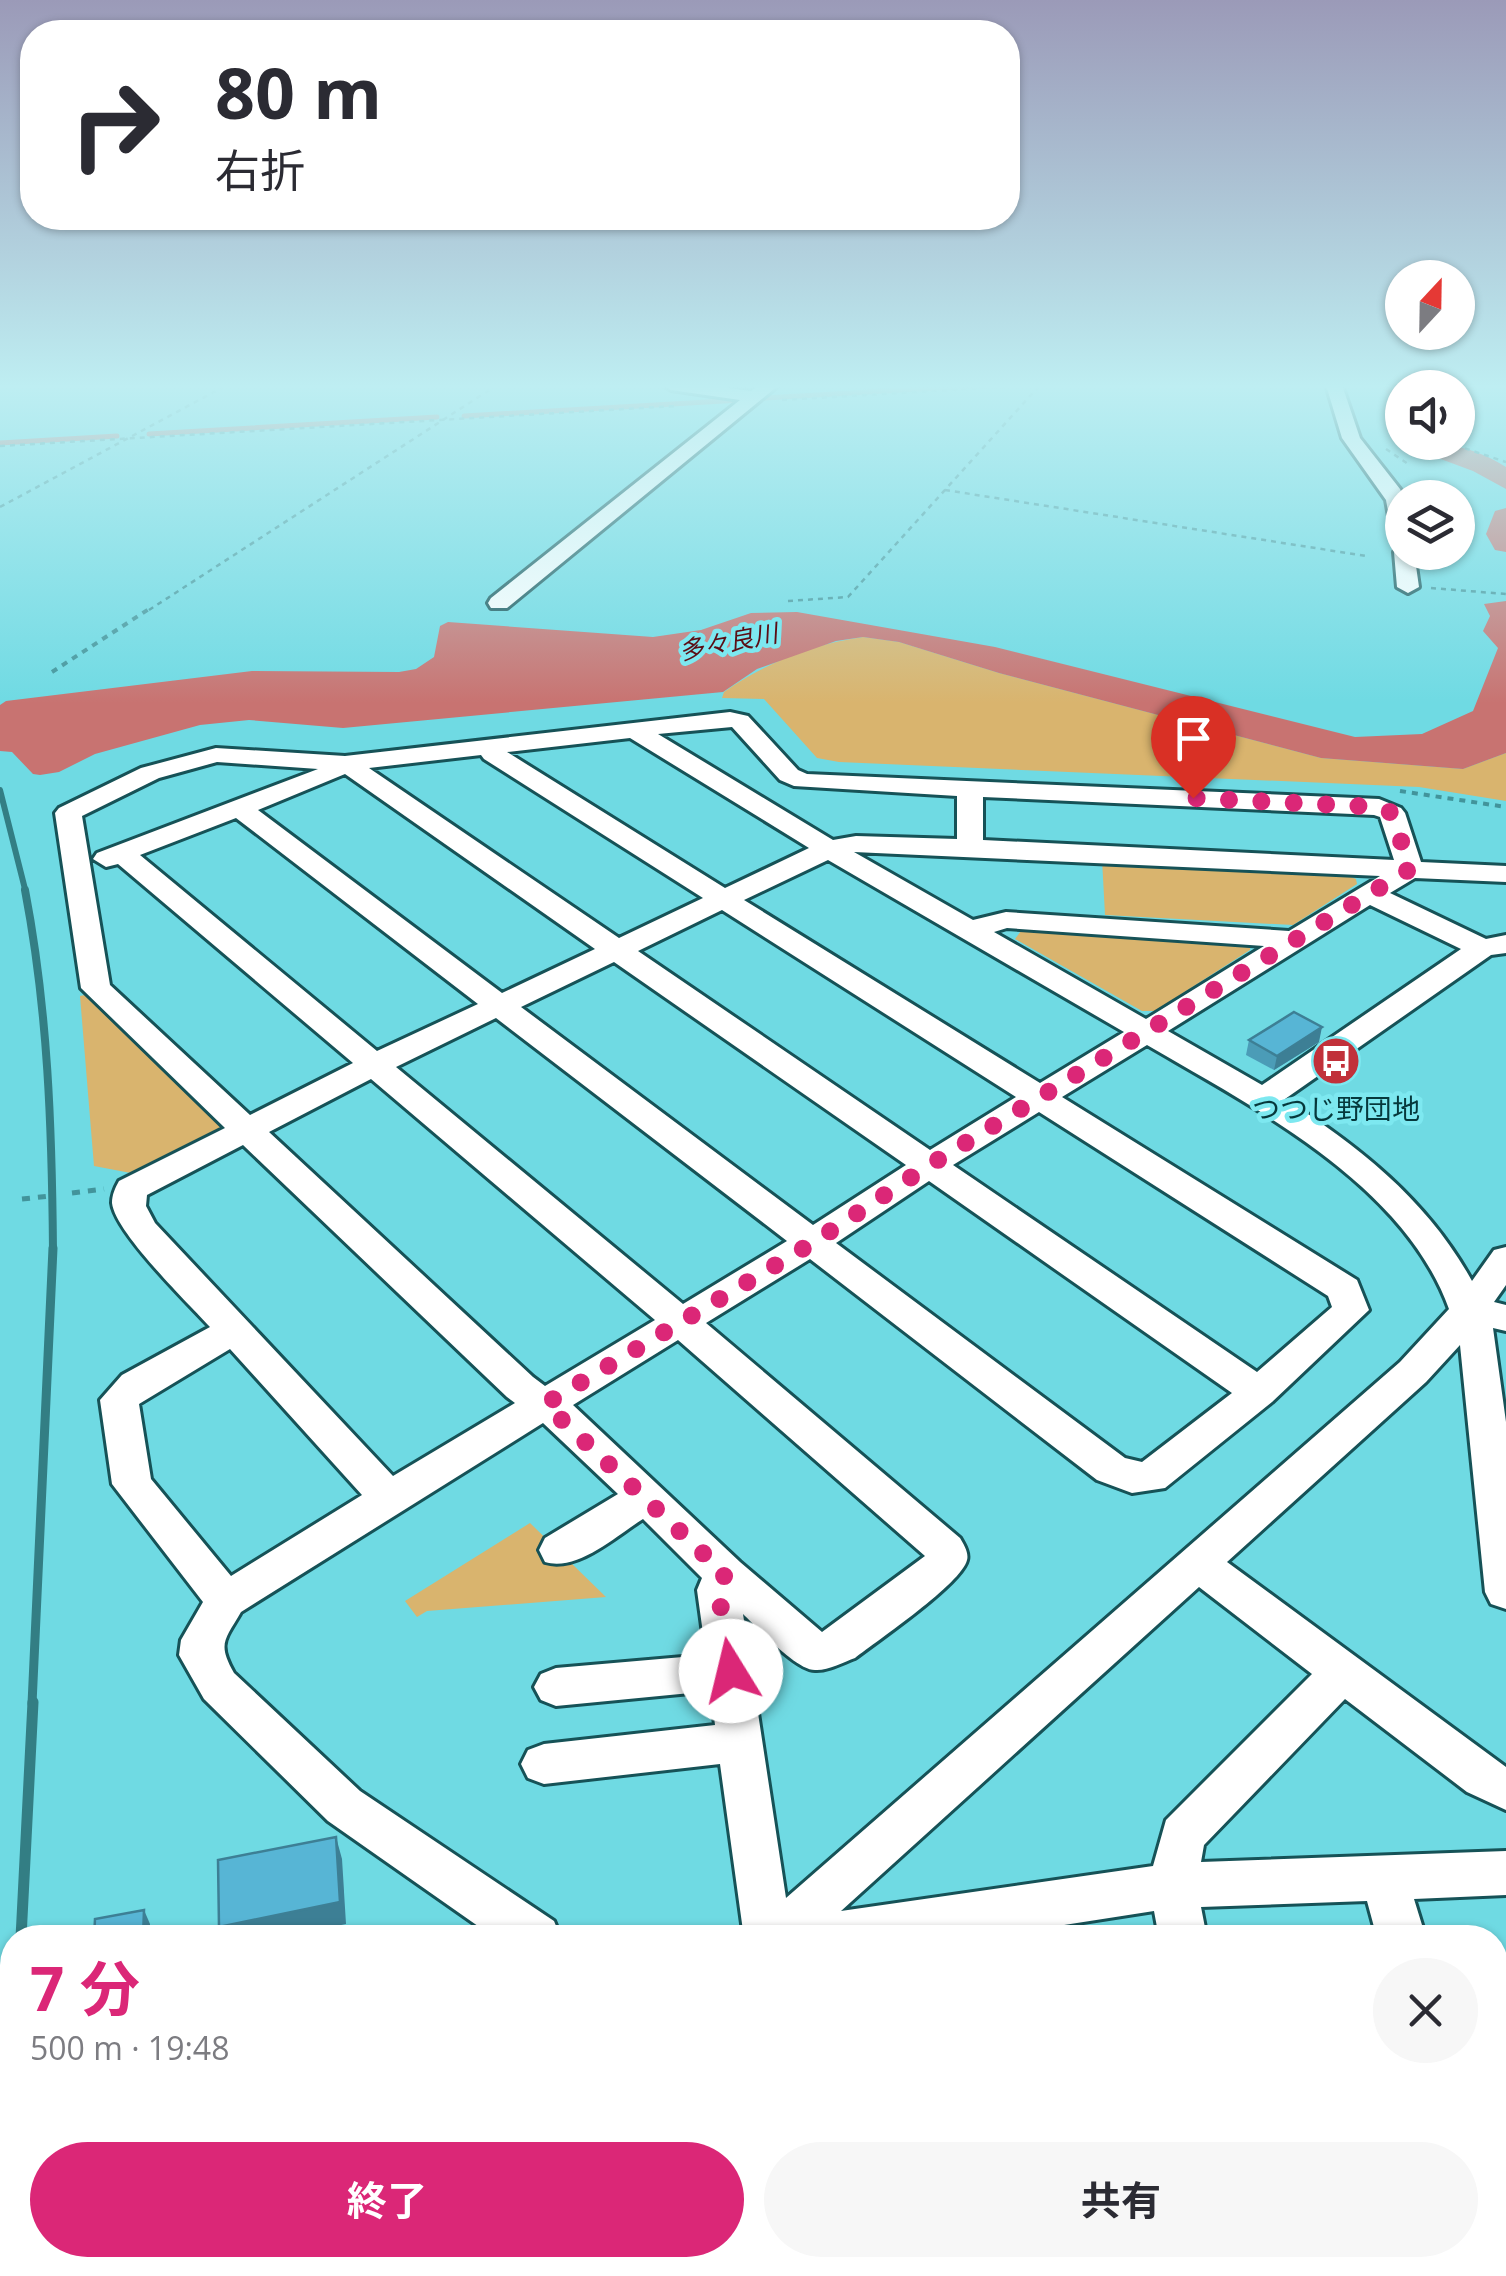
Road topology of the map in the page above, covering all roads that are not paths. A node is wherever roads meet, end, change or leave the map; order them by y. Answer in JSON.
{"nodes":[{"id":1,"x":638,"y":491,"type":"edge"},
{"id":2,"x":1406,"y":570,"type":"edge"},
{"id":3,"x":1408,"y":587,"type":"road end"},
{"id":4,"x":499,"y":603,"type":"dead end"},
{"id":5,"x":634,"y":730,"type":"junction"},
{"id":6,"x":490,"y":746,"type":"junction"},
{"id":7,"x":346,"y":764,"type":"junction"},
{"id":8,"x":970,"y":788,"type":"junction"},
{"id":9,"x":240,"y":809,"type":"junction"},
{"id":10,"x":970,"y":847,"type":"junction"},
{"id":11,"x":829,"y":849,"type":"junction"},
{"id":12,"x":122,"y":853,"type":"junction"},
{"id":13,"x":77,"y":866,"type":"junction"},
{"id":14,"x":1410,"y":869,"type":"junction"},
{"id":15,"x":1506,"y":874,"type":"edge"},
{"id":16,"x":1371,"y":895,"type":"junction"},
{"id":17,"x":725,"y":900,"type":"junction"},
{"id":18,"x":969,"y":930,"type":"junction"},
{"id":19,"x":1296,"y":940,"type":"junction"},
{"id":20,"x":1494,"y":946,"type":"edge"},
{"id":21,"x":616,"y":952,"type":"junction"},
{"id":22,"x":498,"y":1006,"type":"junction"},
{"id":23,"x":1147,"y":1033,"type":"junction"},
{"id":24,"x":374,"y":1066,"type":"junction"},
{"id":25,"x":1043,"y":1098,"type":"junction"},
{"id":26,"x":1263,"y":1099,"type":"junction"},
{"id":27,"x":244,"y":1129,"type":"junction"},
{"id":28,"x":928,"y":1166,"type":"junction"},
{"id":29,"x":814,"y":1242,"type":"junction"},
{"id":30,"x":1506,"y":1259,"type":"edge"},
{"id":31,"x":1488,"y":1314,"type":"edge"},
{"id":32,"x":681,"y":1322,"type":"junction"},
{"id":33,"x":232,"y":1331,"type":"junction"},
{"id":34,"x":1259,"y":1392,"type":"junction"},
{"id":35,"x":545,"y":1404,"type":"junction"},
{"id":36,"x":646,"y":1497,"type":"junction"},
{"id":37,"x":389,"y":1498,"type":"junction"},
{"id":38,"x":559,"y":1550,"type":"dead end"},
{"id":39,"x":1200,"y":1565,"type":"junction"},
{"id":40,"x":725,"y":1574,"type":"junction"},
{"id":41,"x":1506,"y":1592,"type":"edge"},
{"id":42,"x":226,"y":1600,"type":"junction"},
{"id":43,"x":731,"y":1671,"type":"junction"},
{"id":44,"x":1342,"y":1673,"type":"junction"},
{"id":45,"x":556,"y":1687,"type":"dead end"},
{"id":46,"x":742,"y":1742,"type":"junction"},
{"id":47,"x":544,"y":1764,"type":"dead end"},
{"id":48,"x":1506,"y":1789,"type":"edge"},
{"id":49,"x":1506,"y":1873,"type":"edge"},
{"id":50,"x":1382,"y":1875,"type":"junction"},
{"id":51,"x":1173,"y":1886,"type":"junction"},
{"id":52,"x":518,"y":1925,"type":"edge"},
{"id":53,"x":766,"y":1925,"type":"edge"},
{"id":54,"x":793,"y":1925,"type":"edge"},
{"id":55,"x":974,"y":1925,"type":"edge"},
{"id":56,"x":1180,"y":1925,"type":"edge"},
{"id":57,"x":1398,"y":1925,"type":"edge"}],
"edges":[{"from":1,"to":4,"type":"street"},
{"from":2,"to":3,"type":"street"},
{"from":5,"to":6,"type":"street"},
{"from":5,"to":8,"type":"street"},
{"from":5,"to":11,"type":"street"},
{"from":6,"to":7,"type":"street"},
{"from":6,"to":17,"type":"street"},
{"from":7,"to":9,"type":"street"},
{"from":7,"to":13,"type":"street"},
{"from":7,"to":21,"type":"street"},
{"from":8,"to":10,"type":"street"},
{"from":8,"to":14,"type":"street"},
{"from":9,"to":12,"type":"street"},
{"from":9,"to":22,"type":"street"},
{"from":10,"to":11,"type":"street"},
{"from":10,"to":14,"type":"street"},
{"from":11,"to":17,"type":"street"},
{"from":11,"to":18,"type":"street"},
{"from":12,"to":13,"type":"street"},
{"from":12,"to":24,"type":"street"},
{"from":13,"to":27,"type":"street"},
{"from":14,"to":15,"type":"street"},
{"from":14,"to":16,"type":"street"},
{"from":16,"to":19,"type":"street"},
{"from":16,"to":20,"type":"street"},
{"from":17,"to":21,"type":"street"},
{"from":17,"to":25,"type":"street"},
{"from":18,"to":19,"type":"street"},
{"from":18,"to":23,"type":"street"},
{"from":19,"to":23,"type":"street"},
{"from":20,"to":26,"type":"street"},
{"from":21,"to":22,"type":"street"},
{"from":21,"to":28,"type":"street"},
{"from":22,"to":24,"type":"street"},
{"from":22,"to":29,"type":"street"},
{"from":23,"to":25,"type":"street"},
{"from":23,"to":26,"type":"street"},
{"from":24,"to":27,"type":"street"},
{"from":24,"to":32,"type":"street"},
{"from":25,"to":28,"type":"street"},
{"from":25,"to":34,"type":"street"},
{"from":26,"to":31,"type":"street"},
{"from":27,"to":33,"type":"street"},
{"from":27,"to":35,"type":"street"},
{"from":28,"to":29,"type":"street"},
{"from":28,"to":34,"type":"street"},
{"from":29,"to":32,"type":"street"},
{"from":29,"to":34,"type":"street"},
{"from":30,"to":31,"type":"street"},
{"from":31,"to":39,"type":"street"},
{"from":31,"to":41,"type":"street"},
{"from":32,"to":35,"type":"street"},
{"from":32,"to":40,"type":"street"},
{"from":33,"to":37,"type":"street"},
{"from":33,"to":42,"type":"street"},
{"from":35,"to":36,"type":"street"},
{"from":35,"to":37,"type":"street"},
{"from":36,"to":38,"type":"street"},
{"from":36,"to":40,"type":"street"},
{"from":37,"to":42,"type":"street"},
{"from":39,"to":44,"type":"street"},
{"from":39,"to":54,"type":"street"},
{"from":40,"to":43,"type":"street"},
{"from":42,"to":52,"type":"street"},
{"from":43,"to":45,"type":"street"},
{"from":43,"to":46,"type":"street"},
{"from":44,"to":48,"type":"street"},
{"from":44,"to":51,"type":"street"},
{"from":46,"to":47,"type":"street"},
{"from":46,"to":53,"type":"street"},
{"from":49,"to":50,"type":"street"},
{"from":50,"to":51,"type":"street"},
{"from":50,"to":57,"type":"street"},
{"from":51,"to":55,"type":"street"},
{"from":51,"to":56,"type":"street"}]}
